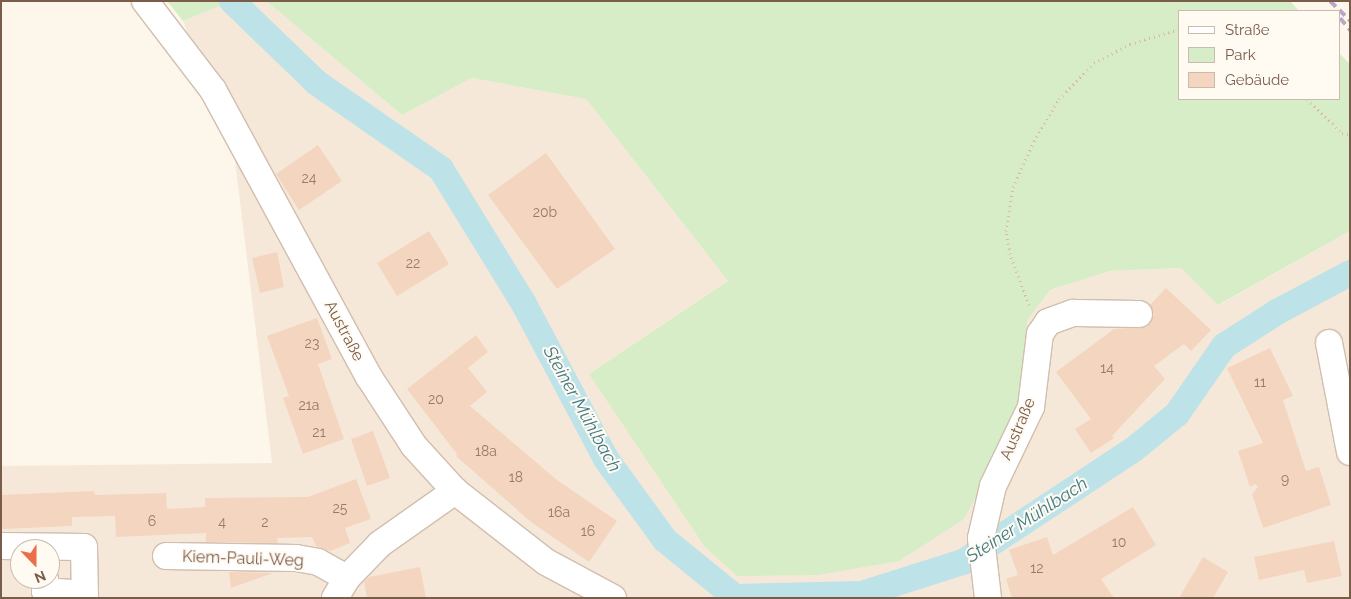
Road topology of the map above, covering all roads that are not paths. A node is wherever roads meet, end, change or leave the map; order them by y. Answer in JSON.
{"nodes":[{"id":1,"x":145,"y":1,"type":"edge"},
{"id":2,"x":1139,"y":314,"type":"dead end"},
{"id":3,"x":1329,"y":343,"type":"dead end"},
{"id":4,"x":1350,"y":452,"type":"edge"},
{"id":5,"x":455,"y":491,"type":"junction"},
{"id":6,"x":60,"y":548,"type":"edge"},
{"id":7,"x":166,"y":556,"type":"dead end"},
{"id":8,"x":341,"y":588,"type":"edge"},
{"id":9,"x":45,"y":589,"type":"edge"},
{"id":10,"x":85,"y":596,"type":"edge"},
{"id":11,"x":613,"y":598,"type":"edge"},
{"id":12,"x":988,"y":598,"type":"edge"}],
"edges":[{"from":1,"to":5,"type":"street","name":"Austraße"},
{"from":2,"to":12,"type":"street","name":"Austraße"},
{"from":3,"to":4,"type":"street"},
{"from":5,"to":8,"type":"street"},
{"from":5,"to":11,"type":"street","name":"Austraße"},
{"from":6,"to":10,"type":"street"},
{"from":7,"to":8,"type":"street","name":"Kiem-Pauli-Weg"},
{"from":9,"to":10,"type":"street"}]}
